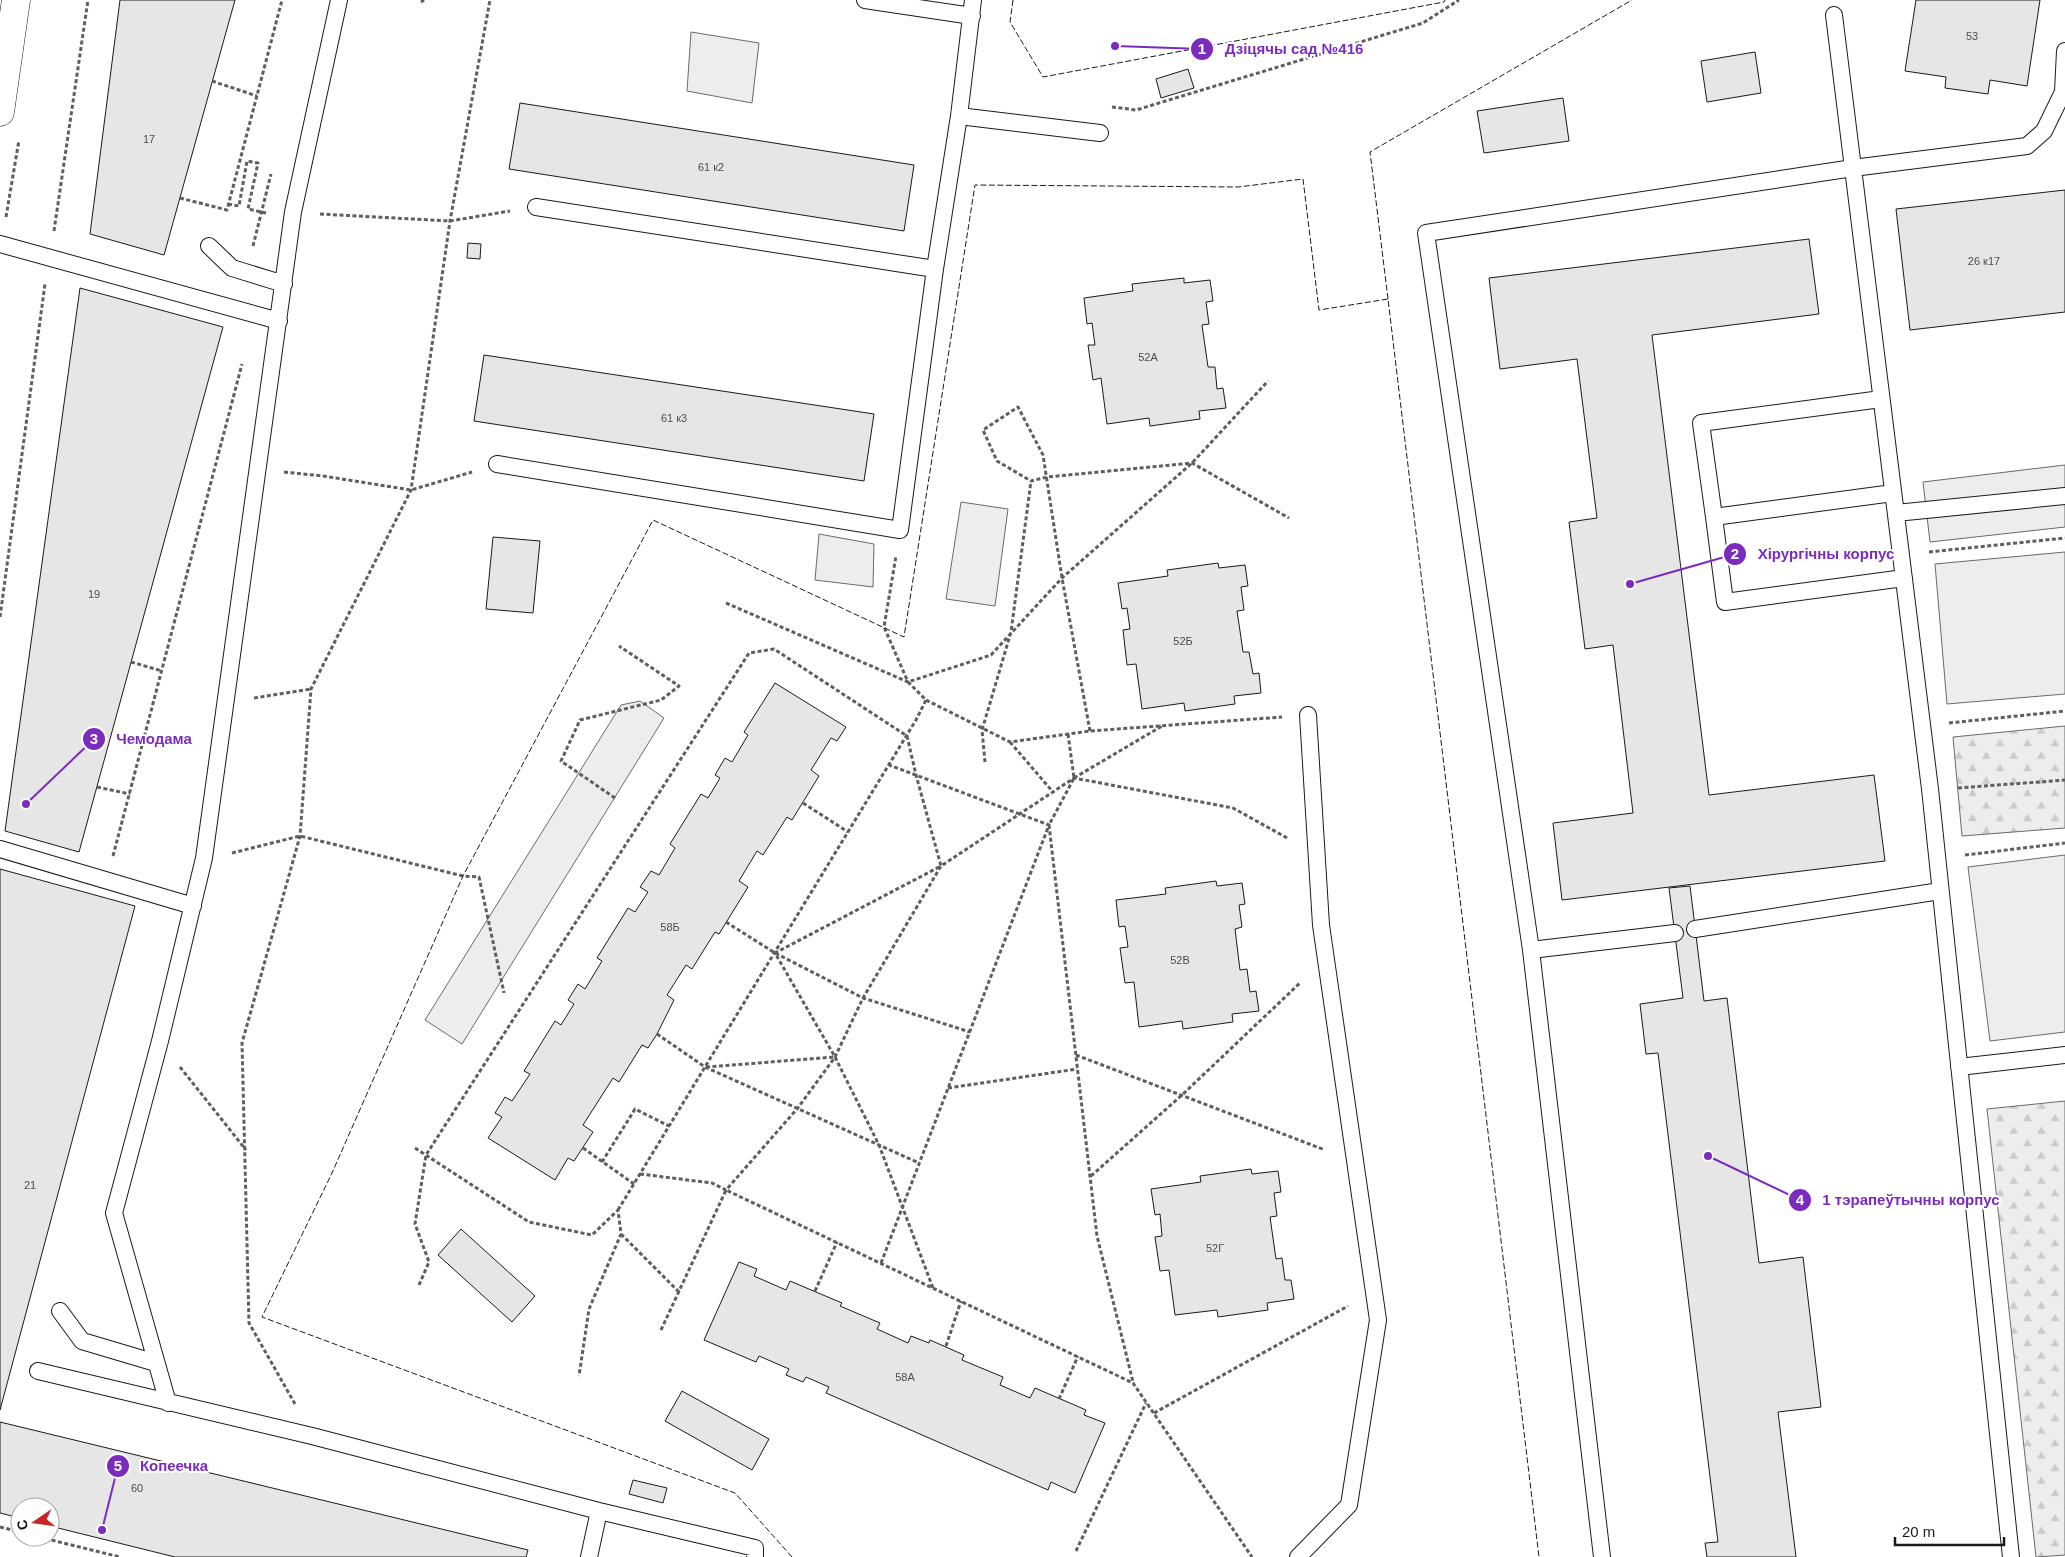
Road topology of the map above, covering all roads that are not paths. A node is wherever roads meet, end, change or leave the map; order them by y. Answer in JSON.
{"nodes":[{"id":1,"x":16,"y":0,"type":"edge"},
{"id":2,"x":339,"y":0,"type":"edge"},
{"id":3,"x":865,"y":0,"type":"edge"},
{"id":4,"x":972,"y":8,"type":"edge"},
{"id":5,"x":1834,"y":15,"type":"dead end"},
{"id":6,"x":2065,"y":51,"type":"edge"},
{"id":7,"x":0,"y":112,"type":"edge"},
{"id":8,"x":959,"y":116,"type":"junction"},
{"id":9,"x":1100,"y":133,"type":"dead end"},
{"id":10,"x":1853,"y":168,"type":"junction"},
{"id":11,"x":536,"y":207,"type":"road end"},
{"id":12,"x":0,"y":244,"type":"edge"},
{"id":13,"x":210,"y":246,"type":"dead end"},
{"id":14,"x":935,"y":269,"type":"junction"},
{"id":15,"x":284,"y":284,"type":"junction"},
{"id":16,"x":279,"y":321,"type":"junction"},
{"id":17,"x":1881,"y":399,"type":"junction"},
{"id":18,"x":497,"y":464,"type":"road end"},
{"id":19,"x":1893,"y":493,"type":"junction"},
{"id":20,"x":2065,"y":496,"type":"edge"},
{"id":21,"x":1896,"y":513,"type":"junction"},
{"id":22,"x":1714,"y":517,"type":"junction"},
{"id":23,"x":1904,"y":578,"type":"junction"},
{"id":24,"x":1308,"y":715,"type":"road end"},
{"id":25,"x":0,"y":849,"type":"edge"},
{"id":26,"x":1940,"y":891,"type":"junction"},
{"id":27,"x":193,"y":906,"type":"junction"},
{"id":28,"x":1695,"y":929,"type":"dead end"},
{"id":29,"x":1675,"y":933,"type":"dead end"},
{"id":30,"x":1531,"y":950,"type":"junction"},
{"id":31,"x":2065,"y":1055,"type":"edge"},
{"id":32,"x":1959,"y":1067,"type":"junction"},
{"id":33,"x":60,"y":1311,"type":"dead end"},
{"id":34,"x":156,"y":1362,"type":"junction"},
{"id":35,"x":38,"y":1371,"type":"dead end"},
{"id":36,"x":168,"y":1403,"type":"junction"},
{"id":37,"x":599,"y":1511,"type":"junction"},
{"id":38,"x":589,"y":1557,"type":"edge"},
{"id":39,"x":755,"y":1557,"type":"edge"},
{"id":40,"x":1298,"y":1557,"type":"edge"},
{"id":41,"x":1602,"y":1557,"type":"edge"},
{"id":42,"x":2011,"y":1557,"type":"edge"}],
"edges":[{"from":1,"to":7,"type":"main road"},
{"from":2,"to":15,"type":"lane"},
{"from":3,"to":4,"type":"lane"},
{"from":4,"to":8,"type":"lane"},
{"from":5,"to":10,"type":"lane"},
{"from":6,"to":10,"type":"lane"},
{"from":8,"to":9,"type":"lane"},
{"from":8,"to":14,"type":"lane"},
{"from":10,"to":17,"type":"lane"},
{"from":10,"to":30,"type":"lane"},
{"from":11,"to":14,"type":"lane"},
{"from":12,"to":16,"type":"lane"},
{"from":13,"to":15,"type":"lane"},
{"from":14,"to":18,"type":"lane"},
{"from":15,"to":16,"type":"lane"},
{"from":16,"to":27,"type":"lane"},
{"from":17,"to":19,"type":"lane"},
{"from":17,"to":22,"type":"lane"},
{"from":19,"to":21,"type":"lane"},
{"from":19,"to":22,"type":"lane"},
{"from":20,"to":21,"type":"lane"},
{"from":21,"to":23,"type":"lane"},
{"from":22,"to":23,"type":"lane"},
{"from":23,"to":26,"type":"lane"},
{"from":24,"to":40,"type":"lane"},
{"from":25,"to":27,"type":"lane"},
{"from":26,"to":28,"type":"lane"},
{"from":26,"to":32,"type":"lane"},
{"from":27,"to":34,"type":"lane"},
{"from":29,"to":30,"type":"lane"},
{"from":30,"to":41,"type":"lane"},
{"from":31,"to":32,"type":"lane"},
{"from":32,"to":42,"type":"lane"},
{"from":33,"to":34,"type":"lane"},
{"from":34,"to":36,"type":"lane"},
{"from":35,"to":36,"type":"lane"},
{"from":36,"to":37,"type":"lane"},
{"from":37,"to":38,"type":"lane"},
{"from":37,"to":39,"type":"lane"}]}
